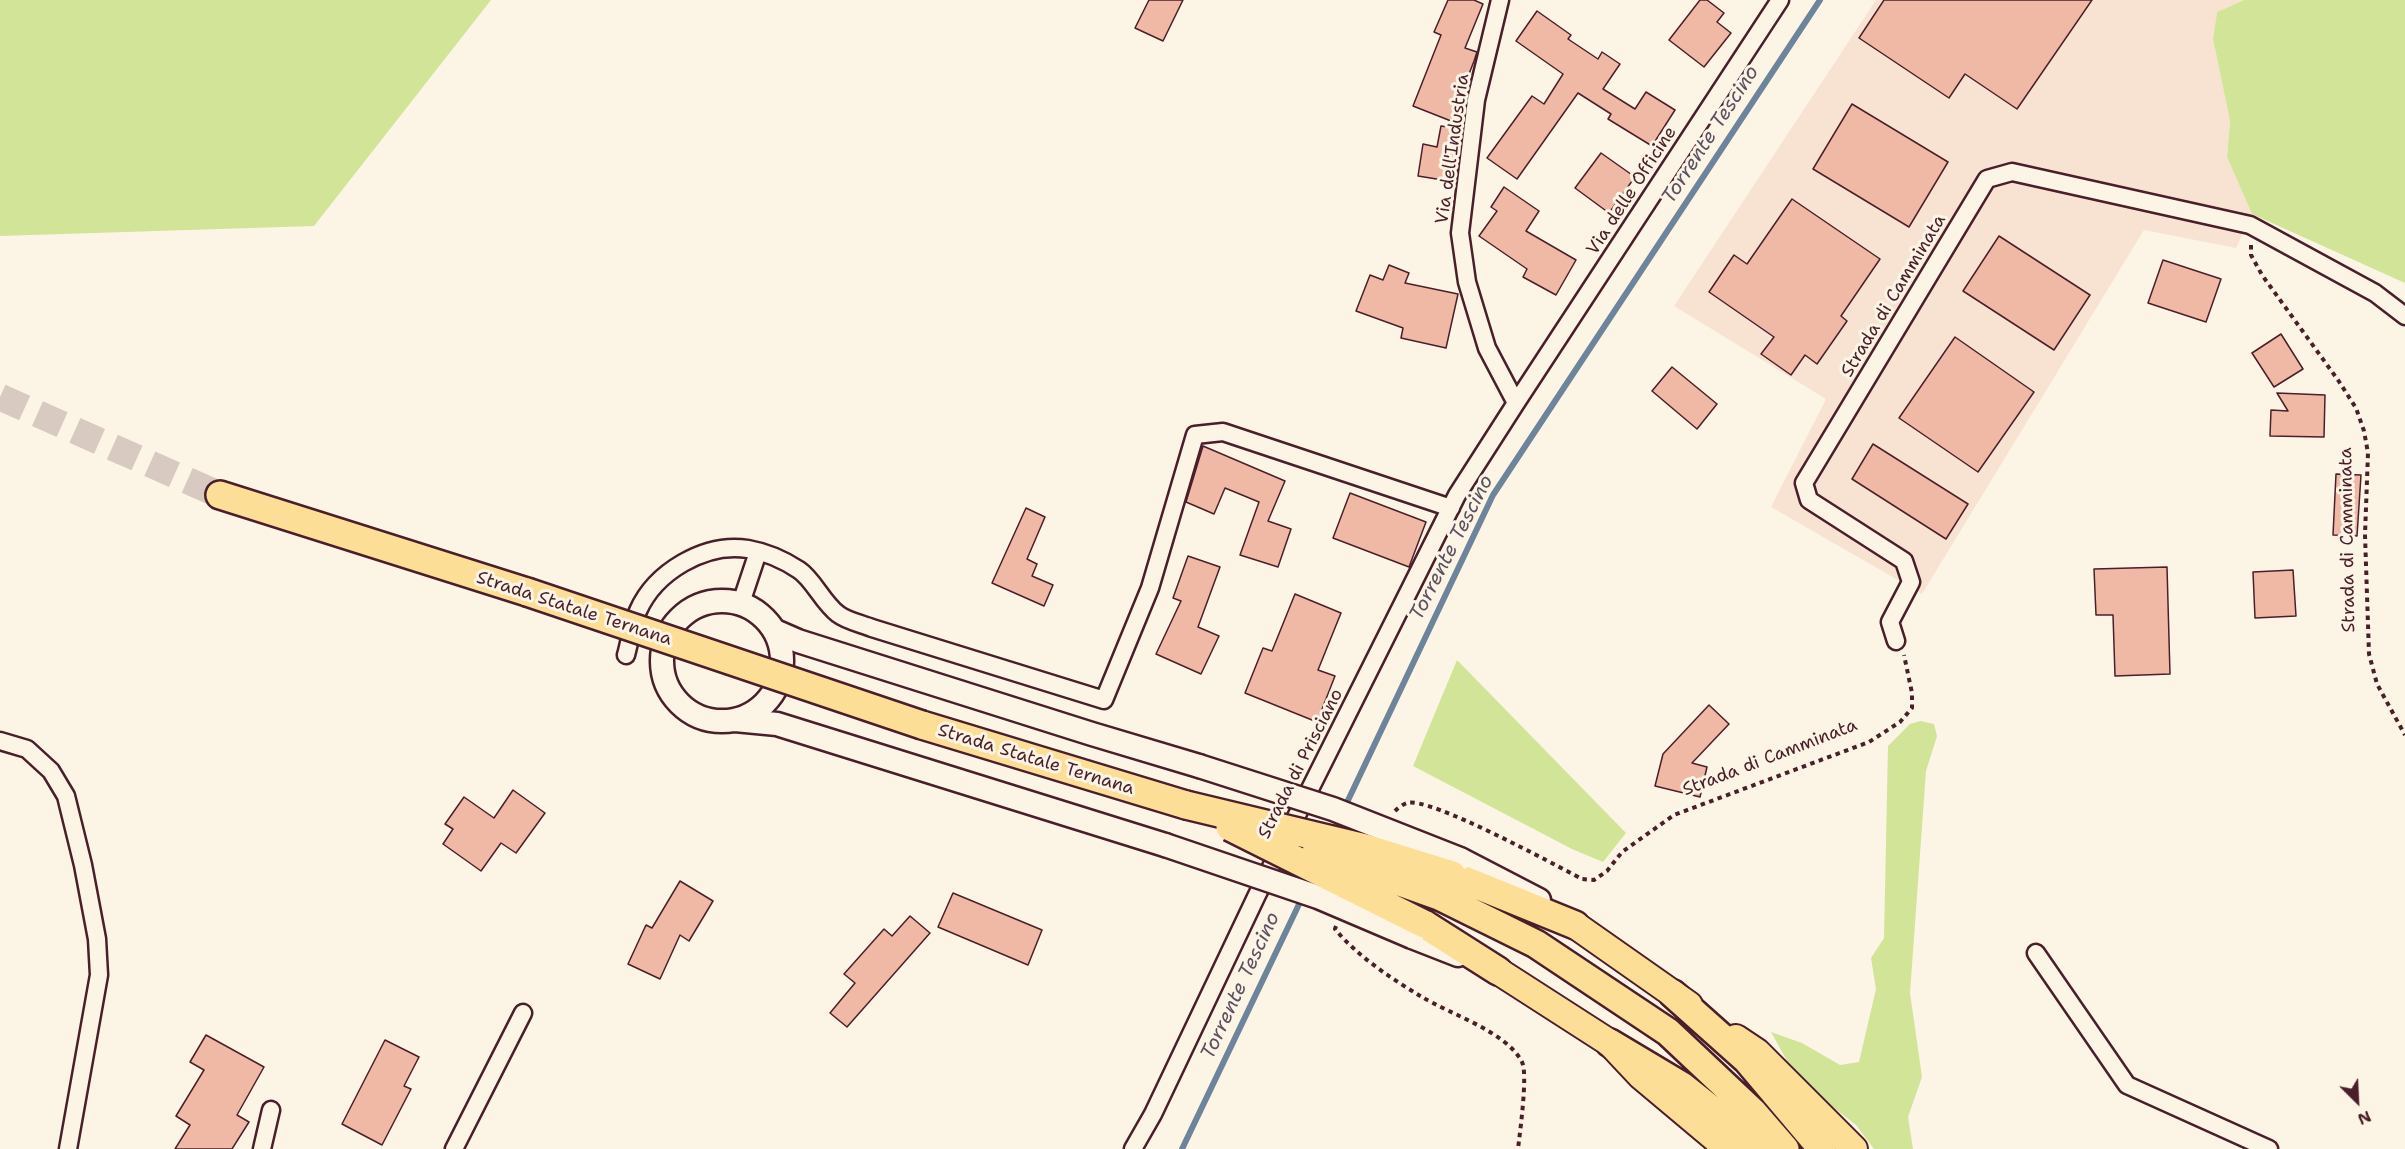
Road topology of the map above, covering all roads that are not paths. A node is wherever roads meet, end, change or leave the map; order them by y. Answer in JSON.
{"nodes":[{"id":1,"x":1500,"y":0,"type":"edge"},
{"id":2,"x":1780,"y":0,"type":"edge"},
{"id":3,"x":2405,"y":316,"type":"edge"},
{"id":4,"x":1516,"y":403,"type":"junction"},
{"id":5,"x":220,"y":495,"type":"tunnel mouth"},
{"id":6,"x":1451,"y":508,"type":"junction"},
{"id":7,"x":758,"y":552,"type":"junction"},
{"id":8,"x":741,"y":603,"type":"junction"},
{"id":9,"x":775,"y":631,"type":"junction"},
{"id":10,"x":1896,"y":641,"type":"road end"},
{"id":11,"x":626,"y":655,"type":"dead end"},
{"id":12,"x":735,"y":720,"type":"junction"},
{"id":13,"x":0,"y":741,"type":"edge"},
{"id":14,"x":1186,"y":805,"type":"junction"},
{"id":15,"x":1450,"y":877,"type":"junction"},
{"id":16,"x":1575,"y":925,"type":"joint"},
{"id":17,"x":1418,"y":930,"type":"junction"},
{"id":18,"x":2036,"y":953,"type":"dead end"},
{"id":19,"x":1498,"y":971,"type":"joint"},
{"id":20,"x":1673,"y":994,"type":"junction"},
{"id":21,"x":523,"y":1013,"type":"dead end"},
{"id":22,"x":1610,"y":1043,"type":"junction"},
{"id":23,"x":271,"y":1110,"type":"dead end"},
{"id":24,"x":68,"y":1149,"type":"edge"},
{"id":25,"x":262,"y":1149,"type":"edge"},
{"id":26,"x":454,"y":1149,"type":"edge"},
{"id":27,"x":1133,"y":1149,"type":"edge"},
{"id":28,"x":1728,"y":1149,"type":"edge"},
{"id":29,"x":1761,"y":1149,"type":"edge"},
{"id":30,"x":1785,"y":1149,"type":"edge"},
{"id":31,"x":1822,"y":1149,"type":"edge"},
{"id":32,"x":1854,"y":1149,"type":"edge"},
{"id":33,"x":2270,"y":1149,"type":"edge"}],
"edges":[{"from":1,"to":4,"type":"street","name":"Via dell'Industria"},
{"from":2,"to":4,"type":"street","name":"Via delle Officine"},
{"from":3,"to":10,"type":"street","name":"Strada di Camminata"},
{"from":4,"to":6,"type":"street","name":"Strada di Prisciano"},
{"from":5,"to":14,"type":"highway","name":"Strada Statale Ternana","bridge":true},
{"from":6,"to":7,"type":"street"},
{"from":6,"to":27,"type":"street","name":"Strada di Prisciano"},
{"from":7,"to":8,"type":"street"},
{"from":7,"to":11,"type":"street"},
{"from":8,"to":9,"type":"main road"},
{"from":8,"to":12,"type":"main road"},
{"from":9,"to":12,"type":"main road"},
{"from":9,"to":15,"type":"main road","bridge":true},
{"from":12,"to":17,"type":"main road","bridge":true},
{"from":13,"to":24,"type":"street"},
{"from":14,"to":15,"type":"highway","name":"Strada Statale Ternana","bridge":true},
{"from":14,"to":17,"type":"highway","bridge":true},
{"from":15,"to":16,"type":"highway"},
{"from":15,"to":30,"type":"highway","name":"Strada Statale Ternana"},
{"from":16,"to":20,"type":"main road"},
{"from":17,"to":19,"type":"highway"},
{"from":18,"to":33,"type":"street"},
{"from":19,"to":22,"type":"main road"},
{"from":20,"to":31,"type":"highway"},
{"from":20,"to":32,"type":"main road"},
{"from":21,"to":26,"type":"street"},
{"from":22,"to":28,"type":"main road"},
{"from":22,"to":29,"type":"highway"},
{"from":23,"to":25,"type":"street"}]}
